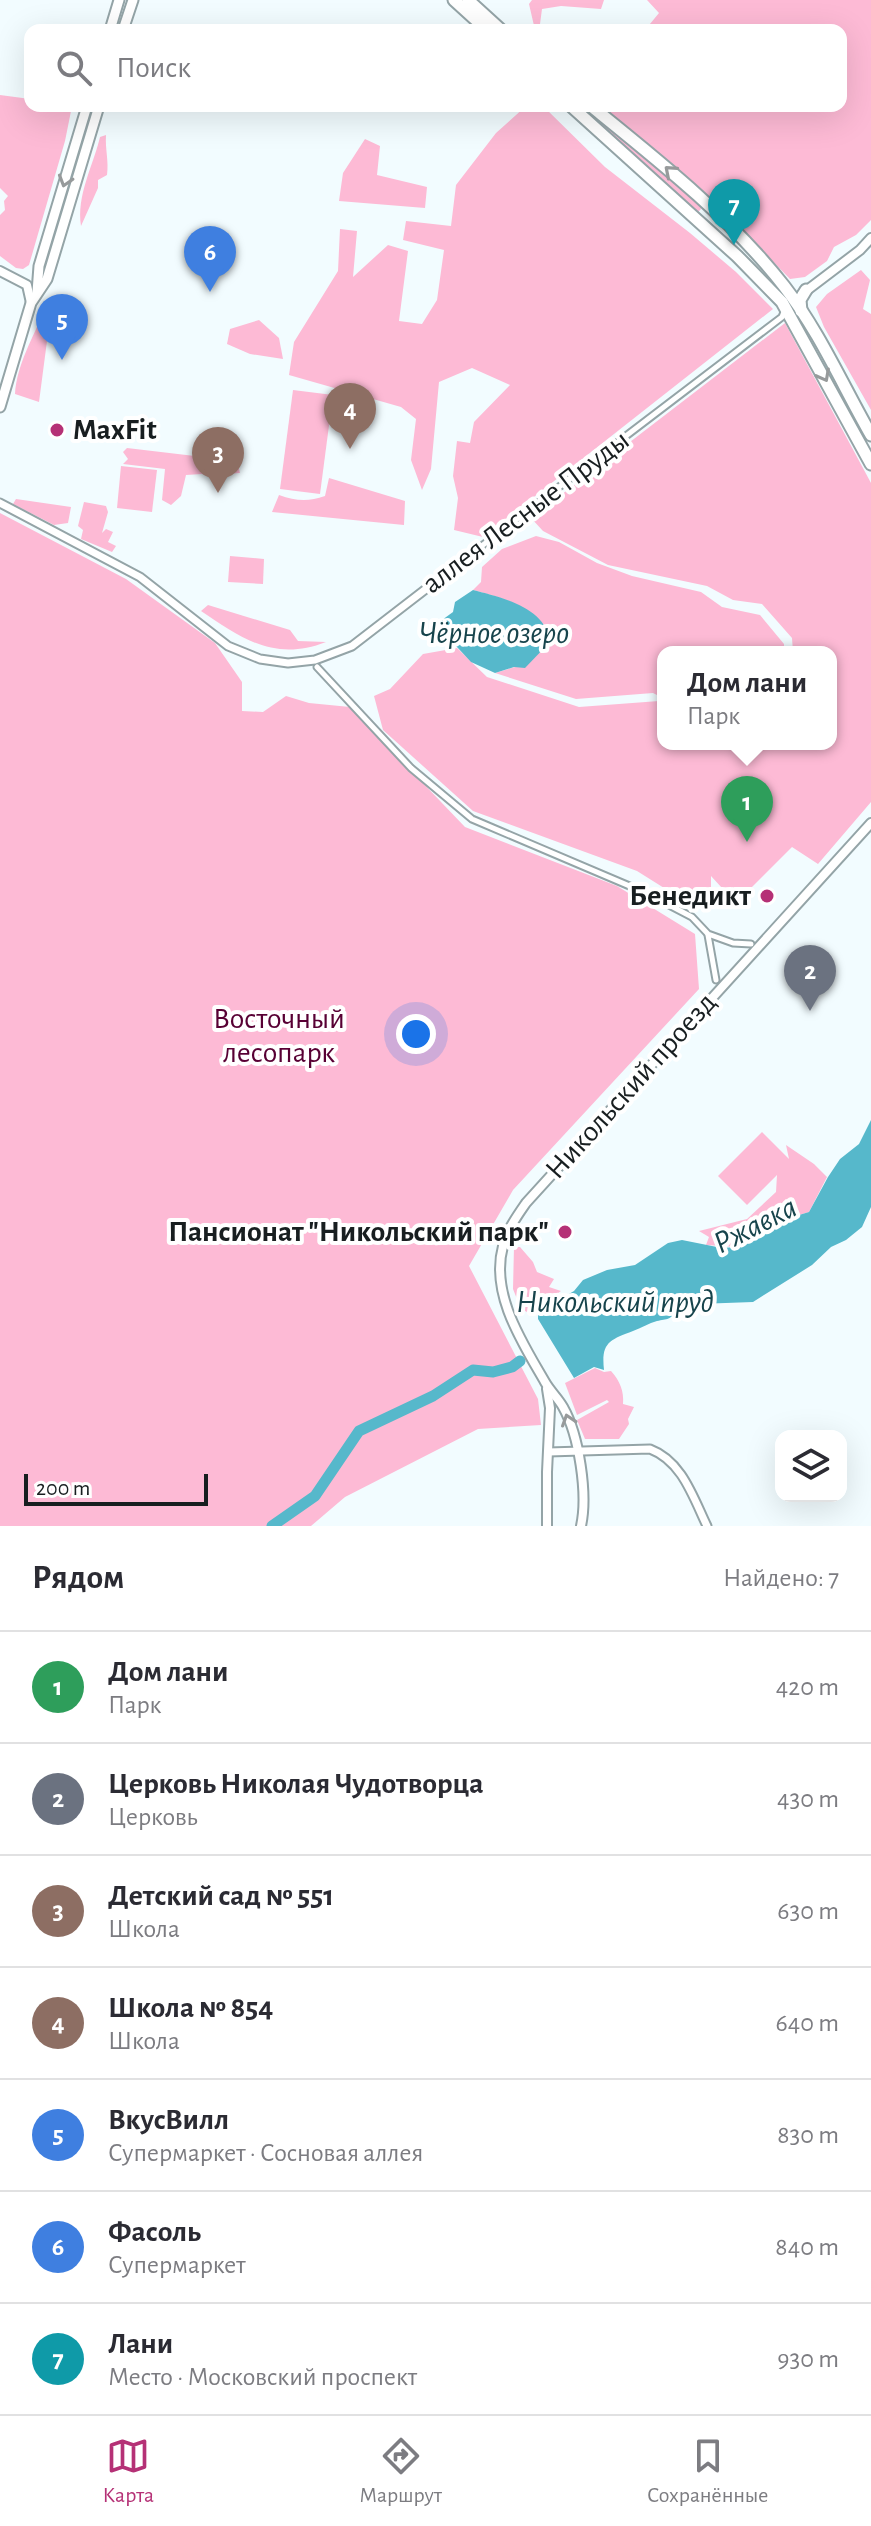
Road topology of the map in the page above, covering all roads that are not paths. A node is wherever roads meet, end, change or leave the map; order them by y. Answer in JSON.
{"nodes":[{"id":1,"x":119,"y":0,"type":"edge"},
{"id":2,"x":133,"y":0,"type":"edge"},
{"id":3,"x":454,"y":0,"type":"edge"},
{"id":4,"x":468,"y":0,"type":"edge"},
{"id":5,"x":112,"y":24,"type":"edge"},
{"id":6,"x":125,"y":24,"type":"edge"},
{"id":7,"x":480,"y":24,"type":"edge"},
{"id":8,"x":494,"y":24,"type":"edge"},
{"id":9,"x":85,"y":112,"type":"edge"},
{"id":10,"x":97,"y":112,"type":"edge"},
{"id":11,"x":578,"y":112,"type":"edge"},
{"id":12,"x":598,"y":112,"type":"edge"},
{"id":13,"x":707,"y":204,"type":"junction"},
{"id":14,"x":696,"y":218,"type":"junction"},
{"id":15,"x":871,"y":238,"type":"edge"},
{"id":16,"x":750,"y":246,"type":"junction"},
{"id":17,"x":737,"y":256,"type":"junction"},
{"id":18,"x":38,"y":268,"type":"junction"},
{"id":19,"x":0,"y":271,"type":"edge"},
{"id":20,"x":21,"y":280,"type":"junction"},
{"id":21,"x":786,"y":288,"type":"junction"},
{"id":22,"x":806,"y":290,"type":"junction"},
{"id":23,"x":33,"y":296,"type":"junction"},
{"id":24,"x":790,"y":304,"type":"junction"},
{"id":25,"x":801,"y":312,"type":"junction"},
{"id":26,"x":814,"y":345,"type":"junction"},
{"id":27,"x":0,"y":407,"type":"edge"},
{"id":28,"x":871,"y":435,"type":"edge"},
{"id":29,"x":871,"y":464,"type":"edge"},
{"id":30,"x":0,"y":503,"type":"edge"},
{"id":31,"x":479,"y":548,"type":"joint"},
{"id":32,"x":317,"y":667,"type":"dead end"},
{"id":33,"x":871,"y":823,"type":"edge"},
{"id":34,"x":708,"y":934,"type":"junction"},
{"id":35,"x":751,"y":944,"type":"dead end"},
{"id":36,"x":716,"y":980,"type":"dead end"},
{"id":37,"x":546,"y":1385,"type":"junction"},
{"id":38,"x":548,"y":1452,"type":"junction"},
{"id":39,"x":578,"y":1452,"type":"junction"},
{"id":40,"x":547,"y":1526,"type":"edge"},
{"id":41,"x":581,"y":1526,"type":"edge"},
{"id":42,"x":707,"y":1526,"type":"edge"}],
"edges":[{"from":1,"to":5,"type":"main road"},
{"from":2,"to":6,"type":"main road"},
{"from":3,"to":7,"type":"main road"},
{"from":4,"to":8,"type":"main road"},
{"from":9,"to":18,"type":"main road","one_way":true},
{"from":10,"to":23,"type":"main road"},
{"from":11,"to":14,"type":"main road"},
{"from":13,"to":12,"type":"main road","one_way":true},
{"from":13,"to":14,"type":"main road"},
{"from":13,"to":16,"type":"main road"},
{"from":14,"to":17,"type":"main road"},
{"from":15,"to":22,"type":"street"},
{"from":16,"to":17,"type":"main road"},
{"from":16,"to":21,"type":"main road"},
{"from":17,"to":24,"type":"main road"},
{"from":18,"to":20,"type":"street"},
{"from":18,"to":23,"type":"main road"},
{"from":19,"to":20,"type":"street"},
{"from":20,"to":23,"type":"street"},
{"from":21,"to":22,"type":"street"},
{"from":21,"to":24,"type":"main road"},
{"from":22,"to":24,"type":"street"},
{"from":22,"to":25,"type":"main road"},
{"from":23,"to":27,"type":"main road"},
{"from":24,"to":25,"type":"main road"},
{"from":24,"to":26,"type":"main road"},
{"from":24,"to":31,"type":"street","name":"аллея Лесные Пруды"},
{"from":25,"to":26,"type":"main road"},
{"from":26,"to":28,"type":"main road"},
{"from":26,"to":29,"type":"main road","one_way":true},
{"from":30,"to":31,"type":"street","name":"аллея Лесные Пруды"},
{"from":32,"to":34,"type":"street"},
{"from":33,"to":37,"type":"street","name":"Никольский проезд"},
{"from":34,"to":35,"type":"street"},
{"from":34,"to":36,"type":"street"},
{"from":37,"to":38,"type":"street","name":"Никольский проезд"},
{"from":39,"to":37,"type":"street","name":"Никольский проезд","one_way":true},
{"from":38,"to":39,"type":"street"},
{"from":38,"to":40,"type":"street","name":"Никольский проезд"},
{"from":39,"to":41,"type":"street","name":"Никольский проезд"},
{"from":39,"to":42,"type":"street"}]}
